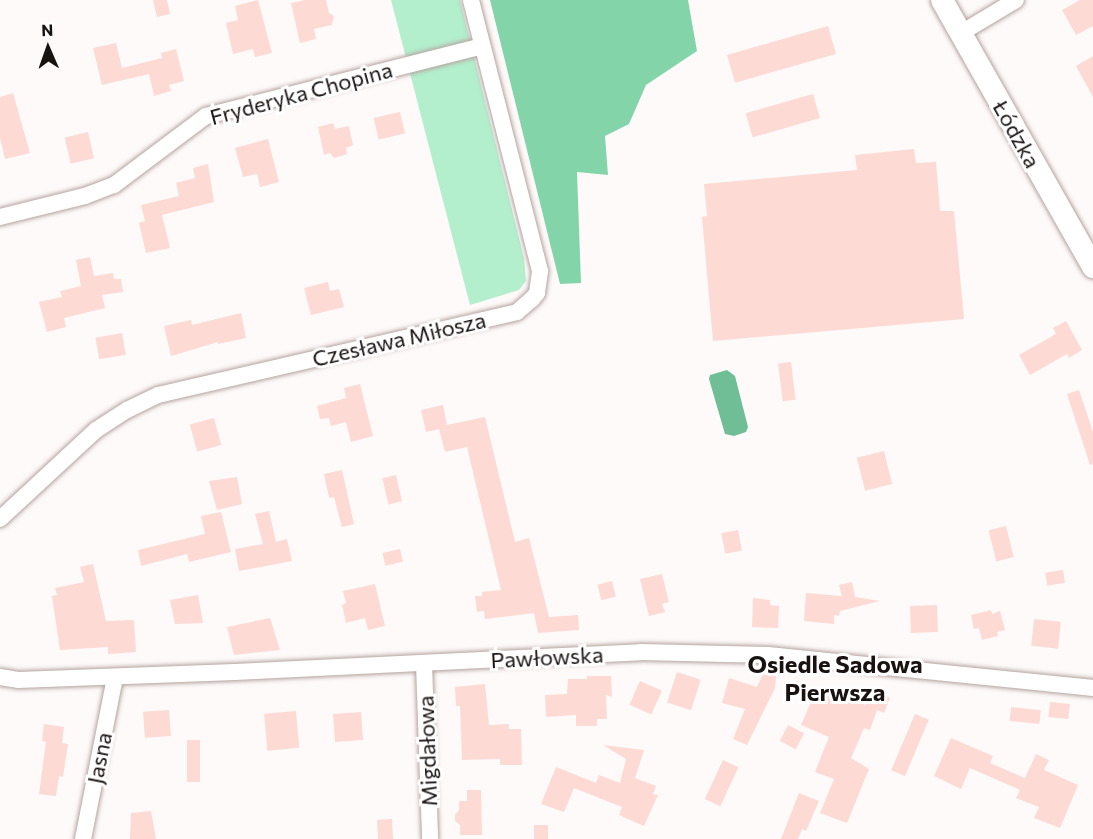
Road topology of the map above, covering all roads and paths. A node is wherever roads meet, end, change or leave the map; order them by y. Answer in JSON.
{"nodes":[{"id":1,"x":471,"y":0,"type":"edge"},
{"id":2,"x":942,"y":0,"type":"edge"},
{"id":3,"x":1016,"y":0,"type":"edge"},
{"id":4,"x":961,"y":33,"type":"junction"},
{"id":5,"x":482,"y":46,"type":"junction"},
{"id":6,"x":0,"y":217,"type":"edge"},
{"id":7,"x":1093,"y":267,"type":"edge"},
{"id":8,"x":0,"y":519,"type":"edge"},
{"id":9,"x":424,"y":664,"type":"junction"},
{"id":10,"x":0,"y":677,"type":"edge"},
{"id":11,"x":115,"y":677,"type":"junction"},
{"id":12,"x":1093,"y":688,"type":"edge"},
{"id":13,"x":83,"y":839,"type":"edge"},
{"id":14,"x":430,"y":839,"type":"edge"}],
"edges":[{"from":1,"to":5,"type":"street","name":"Czesława Miłosza"},
{"from":2,"to":4,"type":"main road","name":"Łódzka"},
{"from":3,"to":4,"type":"street"},
{"from":4,"to":7,"type":"main road","name":"Łódzka"},
{"from":5,"to":6,"type":"street","name":"Fryderyka Chopina"},
{"from":5,"to":8,"type":"street","name":"Czesława Miłosza"},
{"from":9,"to":11,"type":"street","name":"Pawłowska"},
{"from":9,"to":12,"type":"street","name":"Pawłowska"},
{"from":9,"to":14,"type":"street","name":"Migdałowa"},
{"from":10,"to":11,"type":"street","name":"Pawłowska"},
{"from":11,"to":13,"type":"street","name":"Jasna"}]}
